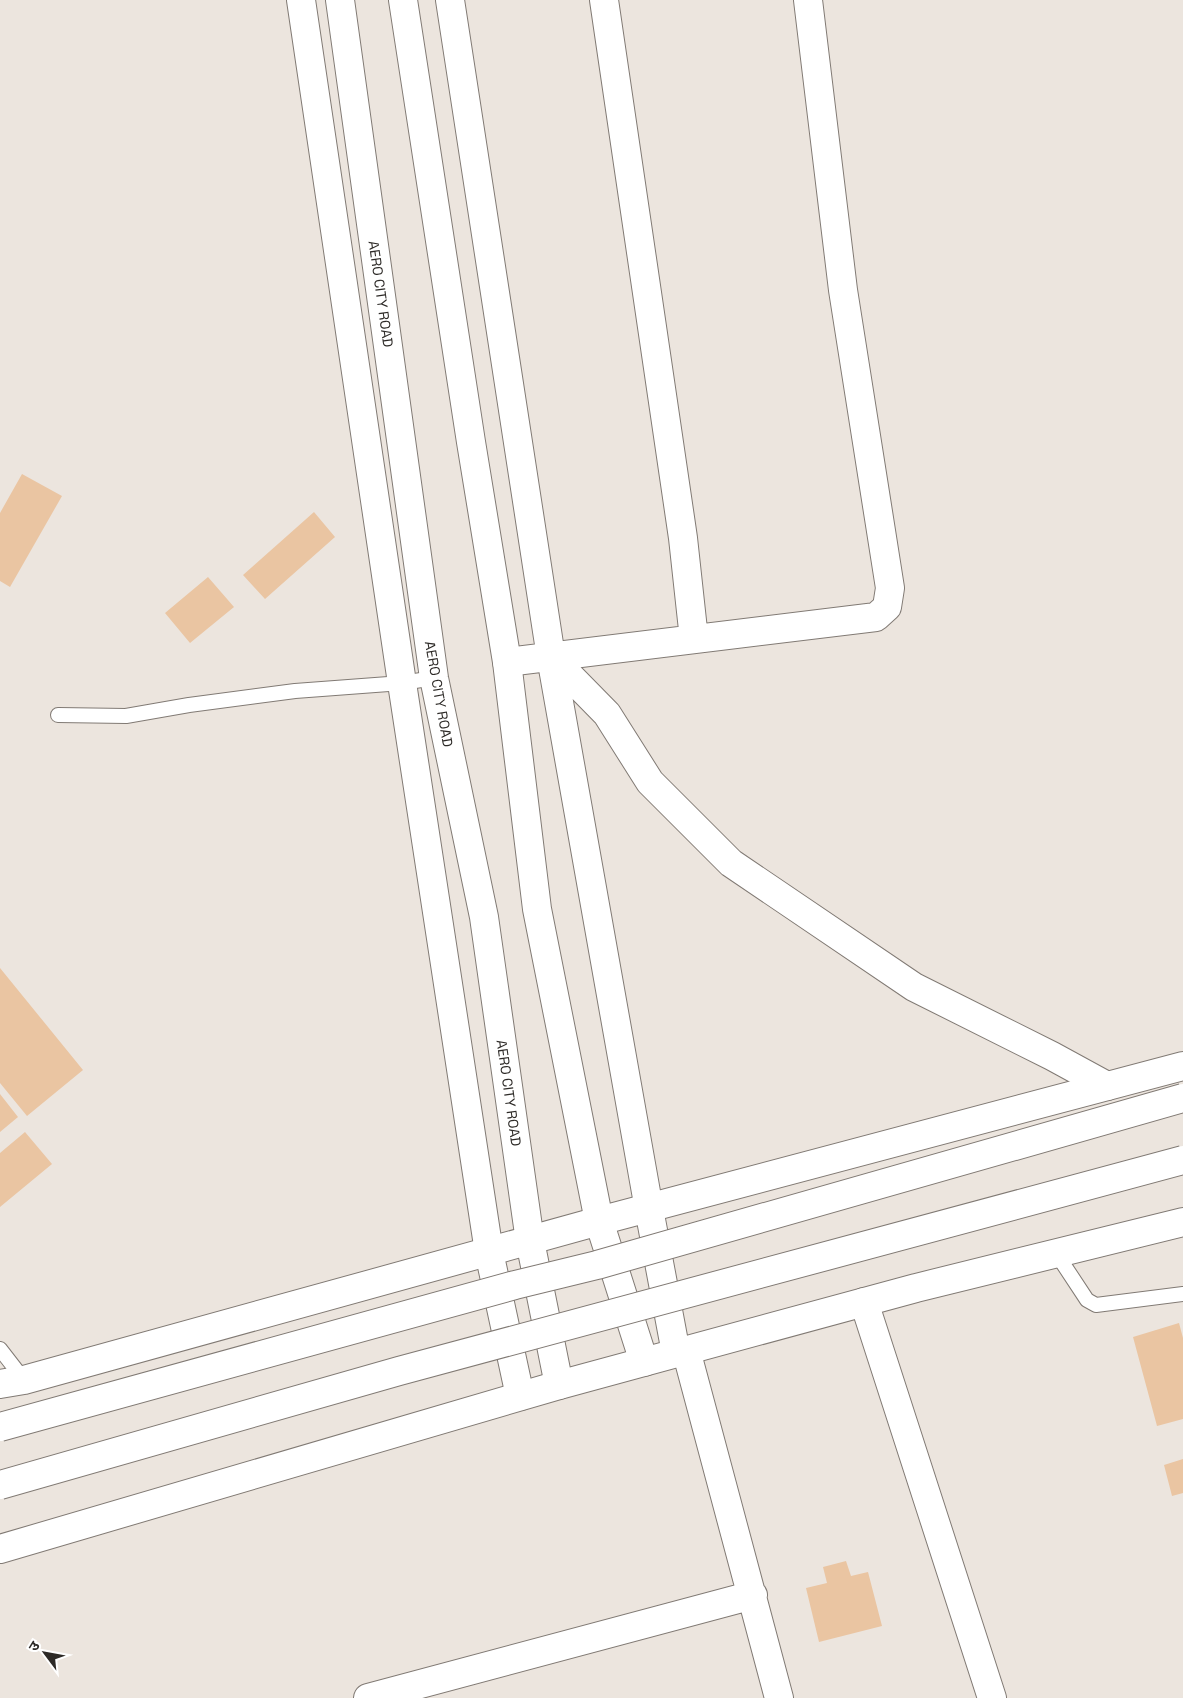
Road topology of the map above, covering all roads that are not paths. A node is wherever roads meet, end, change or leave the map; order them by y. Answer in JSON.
{"nodes":[{"id":1,"x":301,"y":0,"type":"edge"},
{"id":2,"x":340,"y":0,"type":"edge"},
{"id":3,"x":403,"y":0,"type":"edge"},
{"id":4,"x":450,"y":0,"type":"edge"},
{"id":5,"x":604,"y":0,"type":"edge"},
{"id":6,"x":808,"y":0,"type":"edge"},
{"id":7,"x":694,"y":639,"type":"junction"},
{"id":8,"x":551,"y":657,"type":"junction"},
{"id":9,"x":507,"y":662,"type":"junction"},
{"id":10,"x":434,"y":678,"type":"junction"},
{"id":11,"x":402,"y":683,"type":"junction"},
{"id":12,"x":58,"y":716,"type":"dead end"},
{"id":13,"x":1183,"y":1066,"type":"edge"},
{"id":14,"x":1107,"y":1086,"type":"junction"},
{"id":15,"x":1183,"y":1098,"type":"edge"},
{"id":16,"x":1183,"y":1160,"type":"edge"},
{"id":17,"x":649,"y":1209,"type":"junction"},
{"id":18,"x":599,"y":1221,"type":"junction"},
{"id":19,"x":1183,"y":1222,"type":"edge"},
{"id":20,"x":530,"y":1240,"type":"junction"},
{"id":21,"x":489,"y":1252,"type":"junction"},
{"id":22,"x":1056,"y":1253,"type":"junction"},
{"id":23,"x":1183,"y":1294,"type":"edge"},
{"id":24,"x":864,"y":1302,"type":"junction"},
{"id":25,"x":0,"y":1349,"type":"edge"},
{"id":26,"x":681,"y":1352,"type":"junction"},
{"id":27,"x":644,"y":1362,"type":"junction"},
{"id":28,"x":12,"y":1382,"type":"edge"},
{"id":29,"x":558,"y":1385,"type":"junction"},
{"id":30,"x":520,"y":1396,"type":"junction"},
{"id":31,"x":0,"y":1426,"type":"edge"},
{"id":32,"x":0,"y":1485,"type":"edge"},
{"id":33,"x":0,"y":1549,"type":"edge"},
{"id":34,"x":753,"y":1595,"type":"junction"},
{"id":35,"x":368,"y":1698,"type":"edge"},
{"id":36,"x":779,"y":1698,"type":"edge"},
{"id":37,"x":992,"y":1698,"type":"edge"}],
"edges":[{"from":1,"to":11,"type":"street"},
{"from":2,"to":10,"type":"street","name":"AERO CITY ROAD"},
{"from":3,"to":9,"type":"street"},
{"from":4,"to":8,"type":"street"},
{"from":5,"to":7,"type":"street"},
{"from":6,"to":7,"type":"street"},
{"from":7,"to":8,"type":"street"},
{"from":8,"to":9,"type":"street"},
{"from":8,"to":14,"type":"street"},
{"from":8,"to":17,"type":"street"},
{"from":9,"to":18,"type":"street"},
{"from":10,"to":11,"type":"lane"},
{"from":10,"to":20,"type":"street","name":"AERO CITY ROAD"},
{"from":11,"to":12,"type":"lane"},
{"from":11,"to":21,"type":"street"},
{"from":13,"to":14,"type":"street"},
{"from":14,"to":17,"type":"street"},
{"from":15,"to":31,"type":"street","bridge":true},
{"from":16,"to":32,"type":"street","bridge":true},
{"from":17,"to":18,"type":"street"},
{"from":17,"to":26,"type":"street"},
{"from":18,"to":20,"type":"street"},
{"from":18,"to":27,"type":"street"},
{"from":19,"to":22,"type":"street"},
{"from":20,"to":21,"type":"street"},
{"from":20,"to":29,"type":"street","name":"AERO CITY ROAD"},
{"from":21,"to":28,"type":"street"},
{"from":21,"to":30,"type":"street"},
{"from":22,"to":23,"type":"lane"},
{"from":22,"to":24,"type":"street"},
{"from":24,"to":26,"type":"street"},
{"from":24,"to":37,"type":"street"},
{"from":25,"to":28,"type":"lane"},
{"from":26,"to":27,"type":"street"},
{"from":26,"to":34,"type":"street"},
{"from":27,"to":29,"type":"street"},
{"from":29,"to":30,"type":"street"},
{"from":30,"to":33,"type":"street"},
{"from":34,"to":35,"type":"street"},
{"from":34,"to":36,"type":"street"}]}
